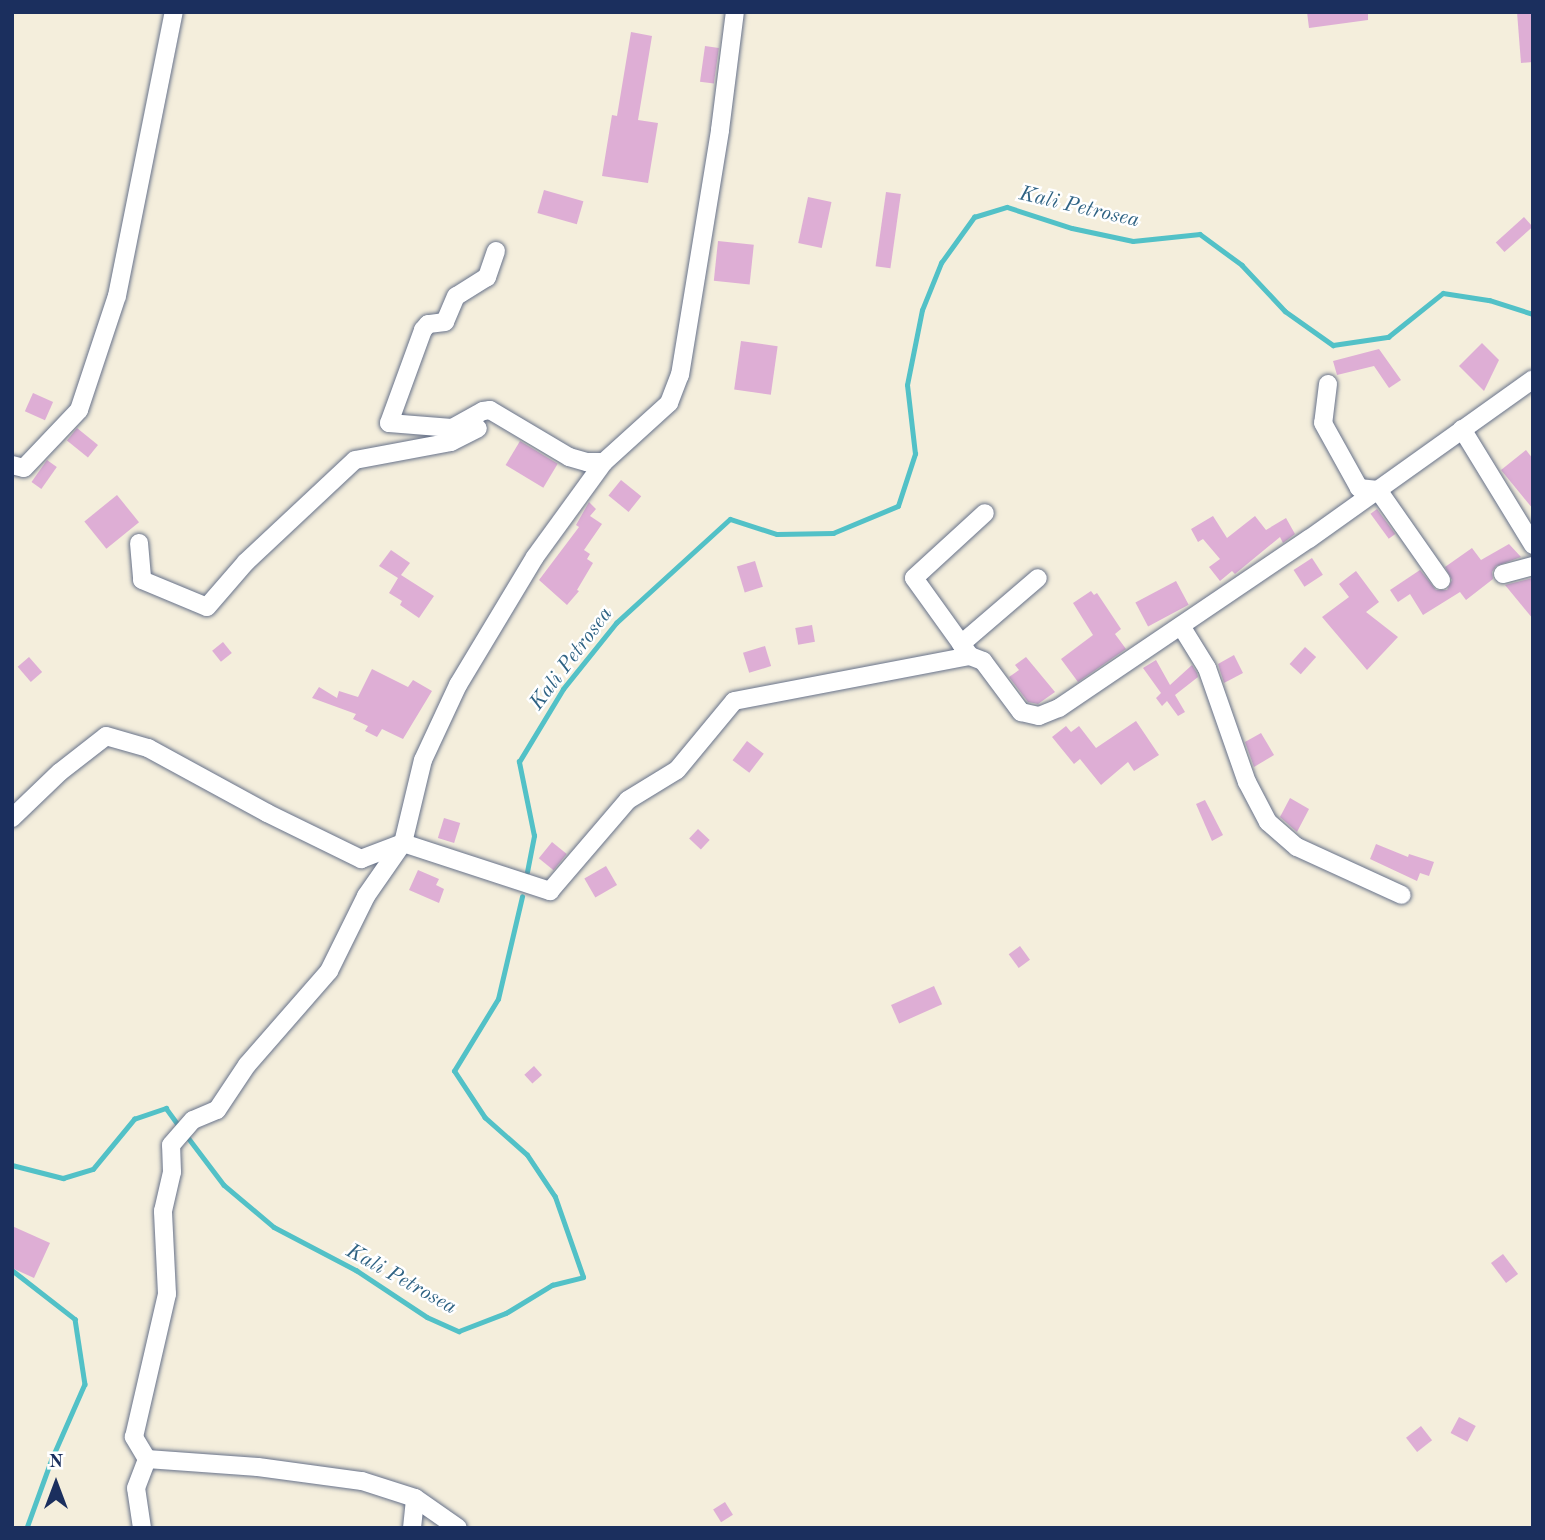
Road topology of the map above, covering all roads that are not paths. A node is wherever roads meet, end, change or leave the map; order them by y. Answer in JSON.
{"nodes":[{"id":1,"x":174,"y":12,"type":"edge"},
{"id":2,"x":735,"y":12,"type":"edge"},
{"id":3,"x":496,"y":251,"type":"dead end"},
{"id":4,"x":1533,"y":379,"type":"edge"},
{"id":5,"x":1328,"y":384,"type":"dead end"},
{"id":6,"x":499,"y":416,"type":"junction"},
{"id":7,"x":1462,"y":429,"type":"junction"},
{"id":8,"x":604,"y":461,"type":"junction"},
{"id":9,"x":12,"y":465,"type":"edge"},
{"id":10,"x":1378,"y":490,"type":"junction"},
{"id":11,"x":985,"y":513,"type":"dead end"},
{"id":12,"x":139,"y":543,"type":"dead end"},
{"id":13,"x":1533,"y":545,"type":"edge"},
{"id":14,"x":1533,"y":566,"type":"edge"},
{"id":15,"x":1503,"y":575,"type":"dead end"},
{"id":16,"x":1038,"y":578,"type":"dead end"},
{"id":17,"x":1441,"y":580,"type":"dead end"},
{"id":18,"x":1181,"y":626,"type":"junction"},
{"id":19,"x":966,"y":650,"type":"junction"},
{"id":20,"x":12,"y":818,"type":"edge"},
{"id":21,"x":403,"y":843,"type":"junction"},
{"id":22,"x":1402,"y":895,"type":"dead end"},
{"id":23,"x":147,"y":1459,"type":"junction"},
{"id":24,"x":415,"y":1498,"type":"junction"},
{"id":25,"x":142,"y":1528,"type":"edge"},
{"id":26,"x":412,"y":1528,"type":"edge"},
{"id":27,"x":458,"y":1528,"type":"edge"}],
"edges":[{"from":1,"to":9,"type":"street"},
{"from":2,"to":8,"type":"street"},
{"from":3,"to":6,"type":"street"},
{"from":4,"to":7,"type":"street"},
{"from":5,"to":10,"type":"street"},
{"from":6,"to":8,"type":"street"},
{"from":6,"to":12,"type":"street"},
{"from":7,"to":10,"type":"street"},
{"from":7,"to":13,"type":"street"},
{"from":8,"to":21,"type":"street"},
{"from":10,"to":17,"type":"street"},
{"from":10,"to":18,"type":"street"},
{"from":11,"to":19,"type":"street"},
{"from":14,"to":15,"type":"street"},
{"from":16,"to":19,"type":"street"},
{"from":18,"to":19,"type":"street"},
{"from":18,"to":22,"type":"street"},
{"from":19,"to":21,"type":"street"},
{"from":20,"to":21,"type":"street"},
{"from":21,"to":23,"type":"street"},
{"from":23,"to":24,"type":"street"},
{"from":23,"to":25,"type":"street"},
{"from":24,"to":26,"type":"street"},
{"from":24,"to":27,"type":"street"}]}
